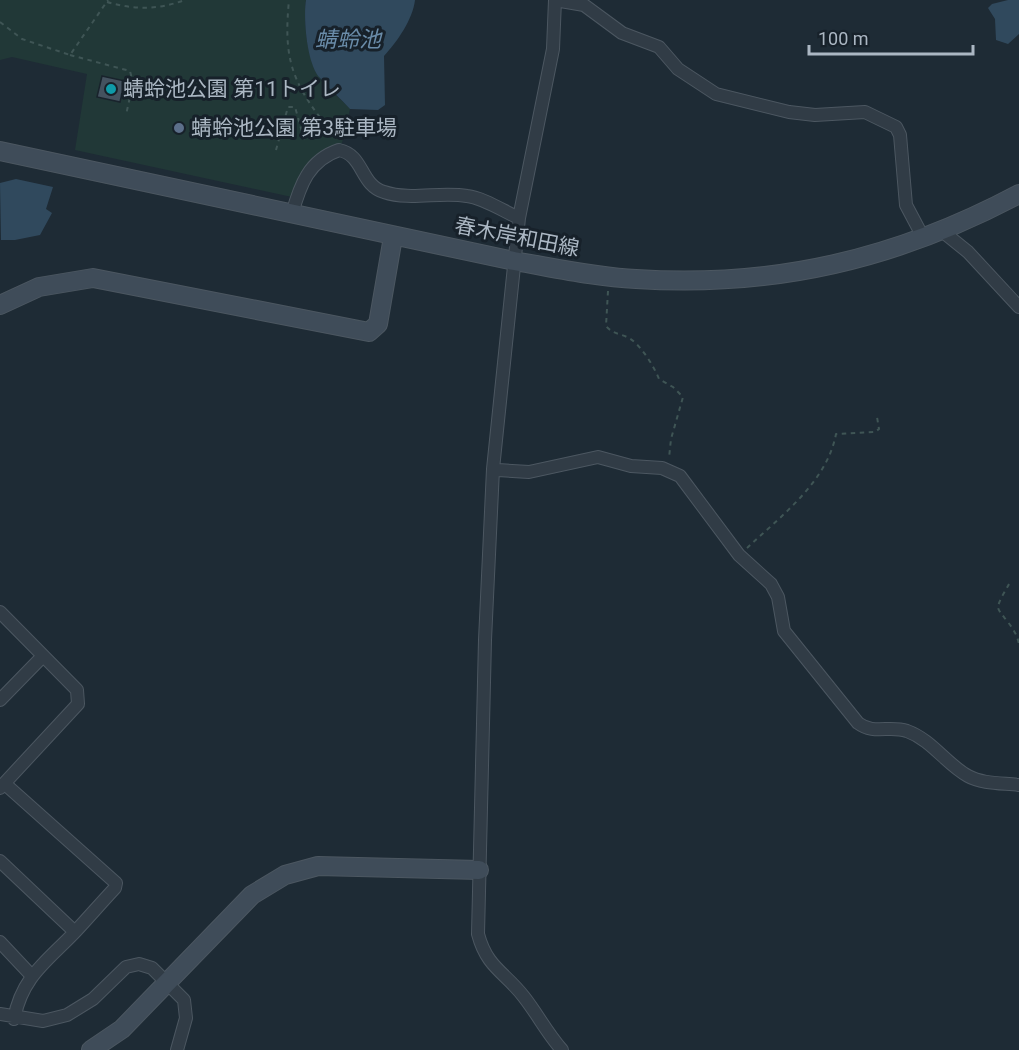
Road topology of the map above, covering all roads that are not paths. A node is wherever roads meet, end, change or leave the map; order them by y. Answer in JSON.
{"nodes":[{"id":1,"x":555,"y":0,"type":"edge"},
{"id":2,"x":0,"y":152,"type":"edge"},
{"id":3,"x":1019,"y":194,"type":"edge"},
{"id":4,"x":292,"y":214,"type":"junction"},
{"id":5,"x":519,"y":218,"type":"junction"},
{"id":6,"x":942,"y":231,"type":"junction"},
{"id":7,"x":393,"y":237,"type":"junction"},
{"id":8,"x":924,"y":239,"type":"junction"},
{"id":9,"x":514,"y":261,"type":"junction"},
{"id":10,"x":0,"y":305,"type":"edge"},
{"id":11,"x":1019,"y":307,"type":"edge"},
{"id":12,"x":498,"y":470,"type":"dead end"},
{"id":13,"x":1,"y":615,"type":"edge"},
{"id":14,"x":43,"y":656,"type":"junction"},
{"id":15,"x":0,"y":700,"type":"edge"},
{"id":16,"x":1019,"y":785,"type":"edge"},
{"id":17,"x":2,"y":786,"type":"edge"},
{"id":18,"x":0,"y":861,"type":"edge"},
{"id":19,"x":479,"y":870,"type":"junction"},
{"id":20,"x":75,"y":932,"type":"junction"},
{"id":21,"x":0,"y":942,"type":"edge"},
{"id":22,"x":31,"y":975,"type":"junction"},
{"id":23,"x":166,"y":984,"type":"junction"},
{"id":24,"x":0,"y":1014,"type":"edge"},
{"id":25,"x":14,"y":1018,"type":"junction"},
{"id":26,"x":91,"y":1050,"type":"edge"},
{"id":27,"x":177,"y":1050,"type":"edge"},
{"id":28,"x":562,"y":1050,"type":"edge"}],
"edges":[{"from":1,"to":5,"type":"street"},
{"from":1,"to":8,"type":"street"},
{"from":2,"to":4,"type":"main road","name":"春木岸和田線"},
{"from":3,"to":6,"type":"main road","name":"春木岸和田線"},
{"from":4,"to":5,"type":"street"},
{"from":4,"to":7,"type":"main road","name":"春木岸和田線"},
{"from":5,"to":9,"type":"street"},
{"from":6,"to":8,"type":"main road","name":"春木岸和田線"},
{"from":6,"to":11,"type":"street"},
{"from":7,"to":9,"type":"main road","name":"春木岸和田線"},
{"from":7,"to":10,"type":"main road"},
{"from":8,"to":9,"type":"main road","name":"春木岸和田線"},
{"from":9,"to":19,"type":"street"},
{"from":12,"to":16,"type":"street"},
{"from":13,"to":14,"type":"street"},
{"from":14,"to":15,"type":"street"},
{"from":14,"to":17,"type":"street"},
{"from":17,"to":20,"type":"street"},
{"from":18,"to":20,"type":"street"},
{"from":19,"to":23,"type":"main road"},
{"from":19,"to":28,"type":"street"},
{"from":20,"to":22,"type":"street"},
{"from":21,"to":22,"type":"street"},
{"from":22,"to":25,"type":"street"},
{"from":23,"to":25,"type":"street"},
{"from":23,"to":26,"type":"main road"},
{"from":23,"to":27,"type":"street"},
{"from":24,"to":25,"type":"street"}]}
